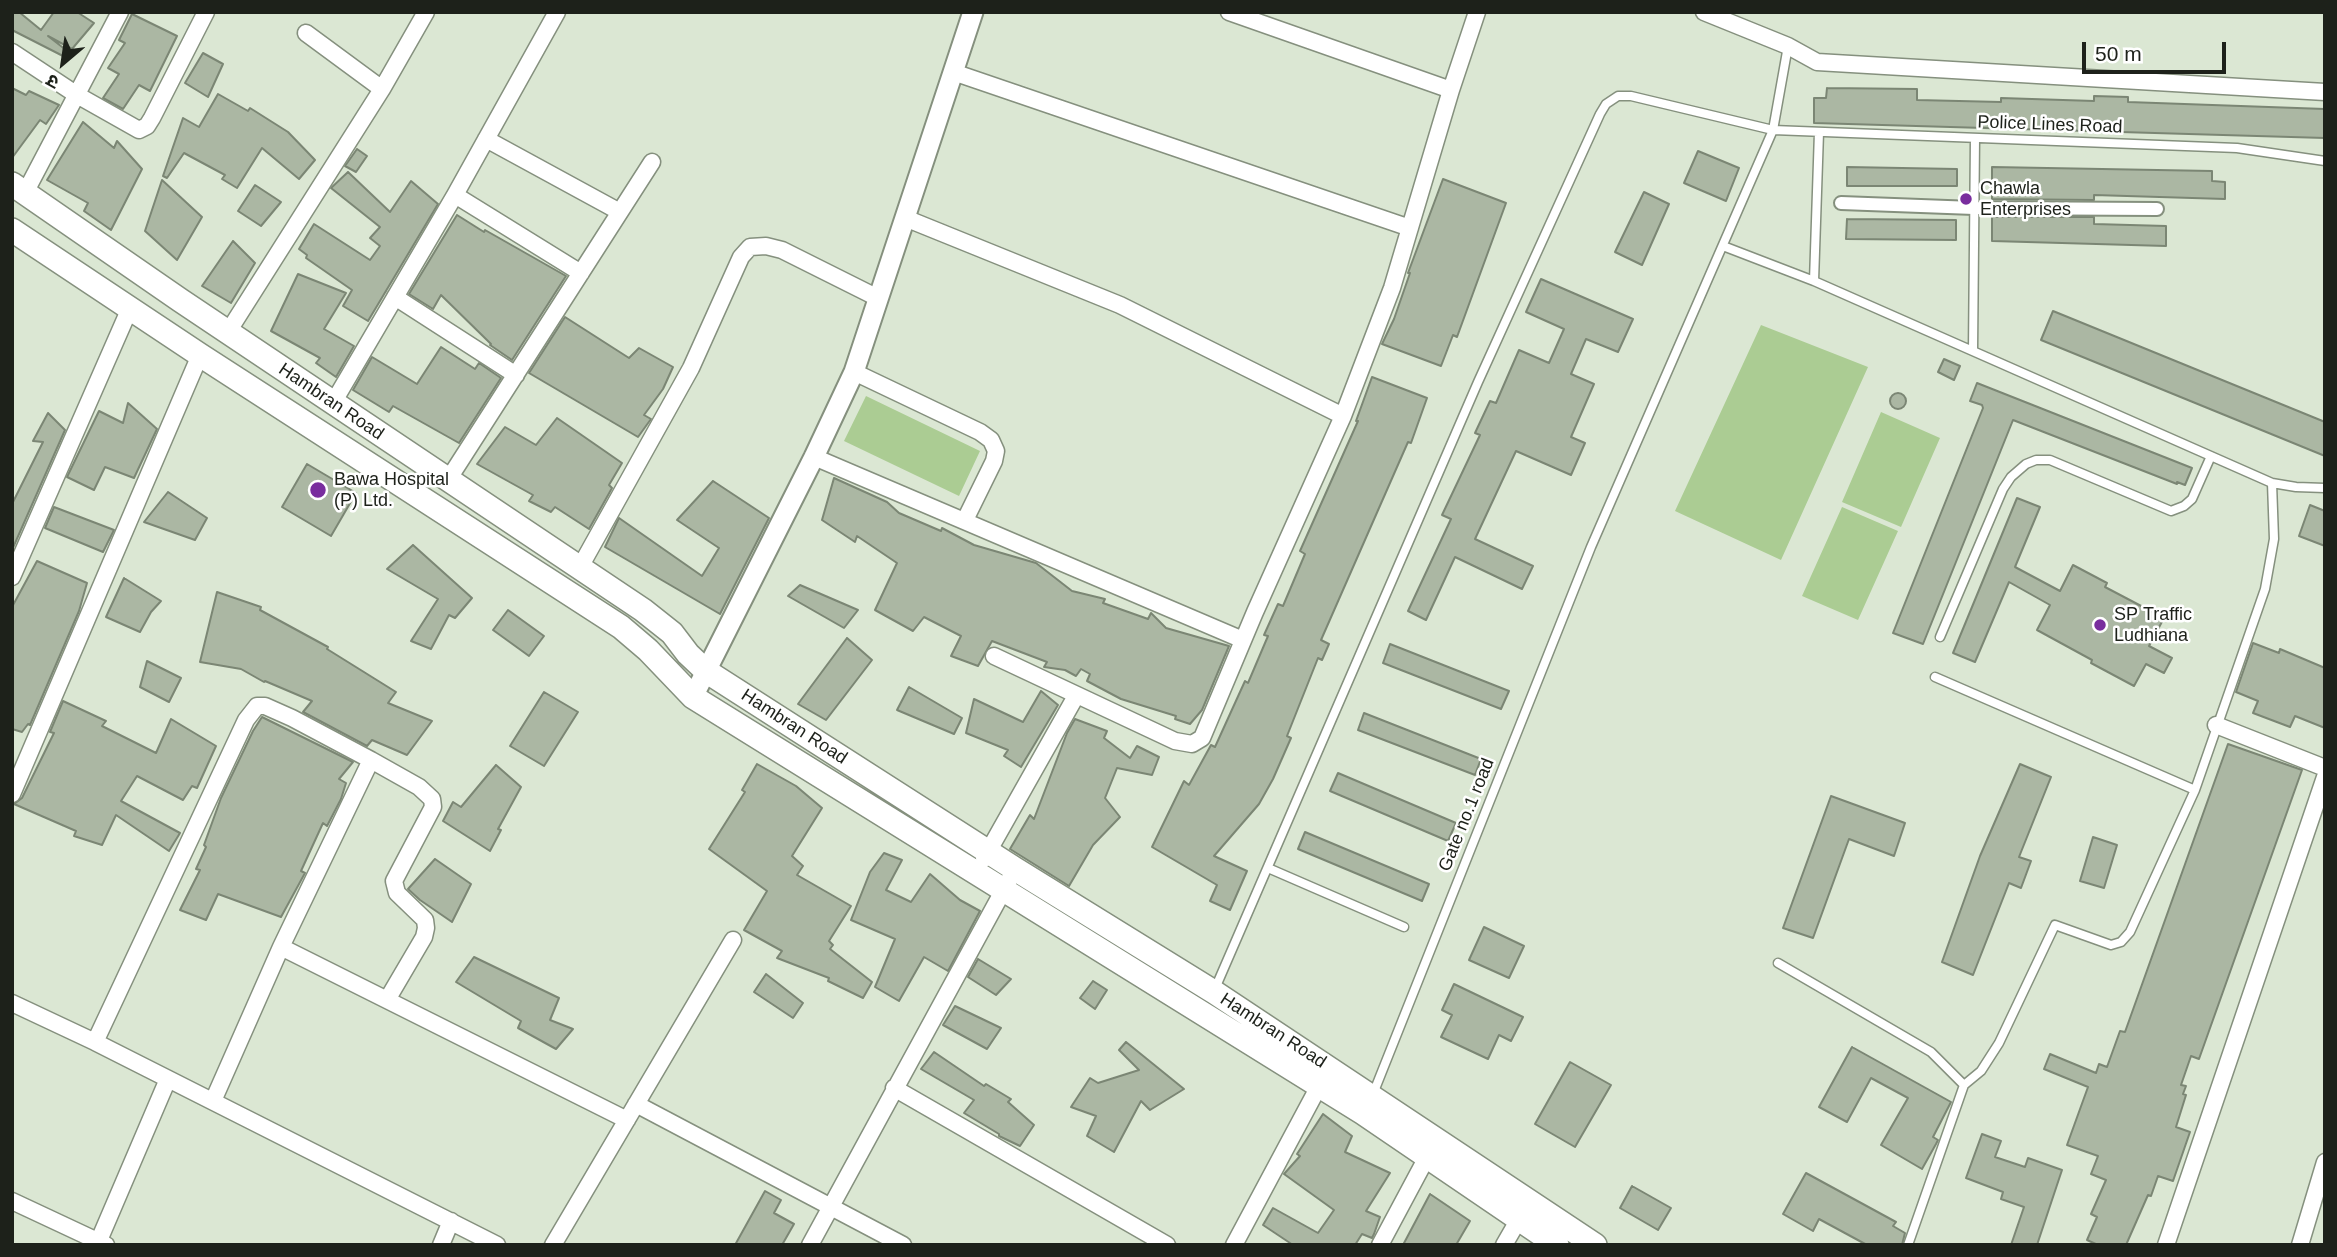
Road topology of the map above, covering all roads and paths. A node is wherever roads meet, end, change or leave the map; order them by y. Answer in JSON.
{"nodes":[{"id":1,"x":120,"y":12,"type":"edge"},
{"id":2,"x":206,"y":12,"type":"edge"},
{"id":3,"x":426,"y":12,"type":"edge"},
{"id":4,"x":557,"y":12,"type":"edge"},
{"id":5,"x":972,"y":12,"type":"edge"},
{"id":6,"x":1229,"y":12,"type":"edge"},
{"id":7,"x":1477,"y":12,"type":"edge"},
{"id":8,"x":1703,"y":12,"type":"edge"},
{"id":9,"x":306,"y":33,"type":"dead end"},
{"id":10,"x":1788,"y":46,"type":"junction"},
{"id":11,"x":12,"y":52,"type":"edge"},
{"id":12,"x":953,"y":72,"type":"junction"},
{"id":13,"x":382,"y":89,"type":"junction"},
{"id":14,"x":1451,"y":90,"type":"junction"},
{"id":15,"x":2325,"y":92,"type":"edge"},
{"id":16,"x":77,"y":95,"type":"junction"},
{"id":17,"x":1773,"y":130,"type":"junction"},
{"id":18,"x":1819,"y":132,"type":"junction"},
{"id":19,"x":1975,"y":138,"type":"junction"},
{"id":20,"x":486,"y":139,"type":"junction"},
{"id":21,"x":2325,"y":161,"type":"edge"},
{"id":22,"x":652,"y":162,"type":"dead end"},
{"id":23,"x":19,"y":188,"type":"edge"},
{"id":24,"x":455,"y":195,"type":"junction"},
{"id":25,"x":1841,"y":203,"type":"dead end"},
{"id":26,"x":1974,"y":208,"type":"junction"},
{"id":27,"x":2157,"y":209,"type":"dead end"},
{"id":28,"x":620,"y":212,"type":"junction"},
{"id":29,"x":905,"y":218,"type":"junction"},
{"id":30,"x":1409,"y":228,"type":"junction"},
{"id":31,"x":12,"y":230,"type":"edge"},
{"id":32,"x":1723,"y":246,"type":"junction"},
{"id":33,"x":581,"y":273,"type":"junction"},
{"id":34,"x":1814,"y":281,"type":"junction"},
{"id":35,"x":395,"y":298,"type":"junction"},
{"id":36,"x":878,"y":298,"type":"junction"},
{"id":37,"x":130,"y":309,"type":"junction"},
{"id":38,"x":228,"y":332,"type":"junction"},
{"id":39,"x":1973,"y":351,"type":"junction"},
{"id":40,"x":200,"y":355,"type":"junction"},
{"id":41,"x":854,"y":372,"type":"junction"},
{"id":42,"x":516,"y":374,"type":"junction"},
{"id":43,"x":333,"y":403,"type":"junction"},
{"id":44,"x":1343,"y":416,"type":"junction"},
{"id":45,"x":2211,"y":456,"type":"junction"},
{"id":46,"x":814,"y":457,"type":"junction"},
{"id":47,"x":448,"y":481,"type":"junction"},
{"id":48,"x":2272,"y":483,"type":"junction"},
{"id":49,"x":2325,"y":488,"type":"edge"},
{"id":50,"x":965,"y":520,"type":"junction"},
{"id":51,"x":579,"y":569,"type":"junction"},
{"id":52,"x":12,"y":577,"type":"edge"},
{"id":53,"x":1940,"y":637,"type":"dead end"},
{"id":54,"x":1243,"y":640,"type":"junction"},
{"id":55,"x":994,"y":656,"type":"dead end"},
{"id":56,"x":706,"y":671,"type":"junction"},
{"id":57,"x":1935,"y":677,"type":"dead end"},
{"id":58,"x":1076,"y":696,"type":"junction"},
{"id":59,"x":693,"y":697,"type":"junction"},
{"id":60,"x":2216,"y":726,"type":"junction"},
{"id":61,"x":371,"y":760,"type":"junction"},
{"id":62,"x":2325,"y":768,"type":"edge"},
{"id":63,"x":2325,"y":777,"type":"edge"},
{"id":64,"x":2195,"y":790,"type":"junction"},
{"id":65,"x":12,"y":793,"type":"edge"},
{"id":66,"x":988,"y":851,"type":"junction"},
{"id":67,"x":1268,"y":868,"type":"junction"},
{"id":68,"x":1015,"y":869,"type":"junction"},
{"id":69,"x":976,"y":873,"type":"junction"},
{"id":70,"x":1003,"y":890,"type":"junction"},
{"id":71,"x":1404,"y":927,"type":"dead end"},
{"id":72,"x":733,"y":940,"type":"dead end"},
{"id":73,"x":281,"y":947,"type":"junction"},
{"id":74,"x":1778,"y":963,"type":"dead end"},
{"id":75,"x":1214,"y":992,"type":"junction"},
{"id":76,"x":387,"y":1000,"type":"junction"},
{"id":77,"x":14,"y":1007,"type":"edge"},
{"id":78,"x":96,"y":1042,"type":"junction"},
{"id":79,"x":168,"y":1079,"type":"junction"},
{"id":80,"x":1964,"y":1085,"type":"junction"},
{"id":81,"x":1319,"y":1086,"type":"junction"},
{"id":82,"x":894,"y":1088,"type":"junction"},
{"id":83,"x":1372,"y":1096,"type":"junction"},
{"id":84,"x":213,"y":1101,"type":"junction"},
{"id":85,"x":636,"y":1104,"type":"junction"},
{"id":86,"x":627,"y":1120,"type":"junction"},
{"id":87,"x":1427,"y":1157,"type":"junction"},
{"id":88,"x":2325,"y":1162,"type":"edge"},
{"id":89,"x":12,"y":1201,"type":"edge"},
{"id":90,"x":831,"y":1207,"type":"junction"},
{"id":91,"x":1519,"y":1219,"type":"junction"},
{"id":92,"x":450,"y":1221,"type":"junction"},
{"id":93,"x":100,"y":1244,"type":"edge"},
{"id":94,"x":441,"y":1245,"type":"edge"},
{"id":95,"x":497,"y":1245,"type":"edge"},
{"id":96,"x":553,"y":1245,"type":"edge"},
{"id":97,"x":810,"y":1245,"type":"edge"},
{"id":98,"x":903,"y":1245,"type":"edge"},
{"id":99,"x":1167,"y":1245,"type":"edge"},
{"id":100,"x":1234,"y":1245,"type":"edge"},
{"id":101,"x":1380,"y":1245,"type":"edge"},
{"id":102,"x":1504,"y":1245,"type":"edge"},
{"id":103,"x":1557,"y":1245,"type":"edge"},
{"id":104,"x":1595,"y":1245,"type":"edge"},
{"id":105,"x":1908,"y":1245,"type":"edge"},
{"id":106,"x":2166,"y":1245,"type":"edge"},
{"id":107,"x":2300,"y":1245,"type":"edge"}],
"edges":[{"from":1,"to":16,"type":"street"},
{"from":2,"to":16,"type":"street"},
{"from":3,"to":13,"type":"street"},
{"from":4,"to":20,"type":"street"},
{"from":5,"to":12,"type":"street"},
{"from":6,"to":14,"type":"street"},
{"from":7,"to":14,"type":"street"},
{"from":8,"to":10,"type":"street"},
{"from":9,"to":13,"type":"street"},
{"from":10,"to":15,"type":"street"},
{"from":10,"to":17,"type":"lane","name":"Gate no.1 road"},
{"from":11,"to":16,"type":"street"},
{"from":12,"to":29,"type":"street"},
{"from":12,"to":30,"type":"street"},
{"from":13,"to":38,"type":"street"},
{"from":14,"to":30,"type":"street"},
{"from":16,"to":23,"type":"street"},
{"from":17,"to":18,"type":"lane","name":"Police Lines Road"},
{"from":17,"to":32,"type":"lane","name":"Gate no.1 road"},
{"from":17,"to":67,"type":"lane","name":"Police Lines Road"},
{"from":18,"to":19,"type":"lane","name":"Police Lines Road"},
{"from":18,"to":34,"type":"lane"},
{"from":19,"to":21,"type":"lane","name":"Police Lines Road"},
{"from":19,"to":26,"type":"lane"},
{"from":20,"to":24,"type":"street"},
{"from":20,"to":28,"type":"street"},
{"from":22,"to":28,"type":"street"},
{"from":23,"to":38,"type":"main road","name":"Hambran Road"},
{"from":24,"to":33,"type":"street"},
{"from":24,"to":35,"type":"street"},
{"from":25,"to":26,"type":"street"},
{"from":26,"to":27,"type":"street"},
{"from":26,"to":39,"type":"lane"},
{"from":28,"to":33,"type":"street"},
{"from":29,"to":36,"type":"street"},
{"from":29,"to":44,"type":"street"},
{"from":30,"to":44,"type":"street"},
{"from":31,"to":37,"type":"main road","name":"Hambran Road"},
{"from":32,"to":34,"type":"lane"},
{"from":32,"to":83,"type":"lane","name":"Gate no.1 road"},
{"from":33,"to":42,"type":"street"},
{"from":34,"to":39,"type":"lane"},
{"from":35,"to":42,"type":"street"},
{"from":35,"to":43,"type":"street"},
{"from":36,"to":41,"type":"street"},
{"from":36,"to":51,"type":"street"},
{"from":37,"to":40,"type":"main road","name":"Hambran Road"},
{"from":37,"to":52,"type":"street"},
{"from":38,"to":43,"type":"main road","name":"Hambran Road"},
{"from":39,"to":45,"type":"lane"},
{"from":40,"to":59,"type":"main road","name":"Hambran Road"},
{"from":40,"to":65,"type":"street"},
{"from":41,"to":46,"type":"street"},
{"from":41,"to":50,"type":"street"},
{"from":42,"to":47,"type":"street"},
{"from":43,"to":47,"type":"main road","name":"Hambran Road"},
{"from":44,"to":54,"type":"street"},
{"from":45,"to":48,"type":"lane"},
{"from":45,"to":53,"type":"lane"},
{"from":46,"to":50,"type":"street"},
{"from":46,"to":56,"type":"street"},
{"from":47,"to":51,"type":"main road","name":"Hambran Road"},
{"from":48,"to":49,"type":"lane"},
{"from":48,"to":60,"type":"lane"},
{"from":50,"to":54,"type":"street"},
{"from":51,"to":56,"type":"main road","name":"Hambran Road"},
{"from":54,"to":58,"type":"street"},
{"from":55,"to":58,"type":"street"},
{"from":56,"to":59,"type":"street"},
{"from":56,"to":66,"type":"main road","name":"Hambran Road"},
{"from":57,"to":64,"type":"lane"},
{"from":58,"to":66,"type":"street"},
{"from":59,"to":69,"type":"main road","name":"Hambran Road"},
{"from":60,"to":62,"type":"street"},
{"from":60,"to":64,"type":"lane"},
{"from":61,"to":73,"type":"street"},
{"from":61,"to":76,"type":"street"},
{"from":61,"to":78,"type":"street"},
{"from":63,"to":106,"type":"street"},
{"from":64,"to":80,"type":"lane"},
{"from":66,"to":68,"type":"main road","name":"Hambran Road"},
{"from":66,"to":69,"type":"street"},
{"from":67,"to":71,"type":"lane"},
{"from":67,"to":75,"type":"lane","name":"Police Lines Road"},
{"from":68,"to":70,"type":"street"},
{"from":68,"to":75,"type":"main road","name":"Hambran Road"},
{"from":69,"to":70,"type":"main road","name":"Hambran Road"},
{"from":70,"to":81,"type":"main road","name":"Hambran Road"},
{"from":70,"to":82,"type":"street"},
{"from":72,"to":85,"type":"street"},
{"from":73,"to":76,"type":"street"},
{"from":73,"to":84,"type":"street"},
{"from":74,"to":80,"type":"lane"},
{"from":75,"to":83,"type":"main road","name":"Hambran Road"},
{"from":76,"to":86,"type":"street"},
{"from":77,"to":78,"type":"street"},
{"from":78,"to":79,"type":"street"},
{"from":79,"to":84,"type":"street"},
{"from":79,"to":93,"type":"street"},
{"from":80,"to":105,"type":"lane"},
{"from":81,"to":87,"type":"main road","name":"Hambran Road"},
{"from":81,"to":100,"type":"street"},
{"from":82,"to":90,"type":"street"},
{"from":82,"to":99,"type":"street"},
{"from":83,"to":104,"type":"main road","name":"Hambran Road"},
{"from":84,"to":92,"type":"street"},
{"from":85,"to":86,"type":"street"},
{"from":85,"to":90,"type":"street"},
{"from":86,"to":96,"type":"street"},
{"from":87,"to":91,"type":"main road","name":"Hambran Road"},
{"from":87,"to":101,"type":"street"},
{"from":88,"to":107,"type":"street"},
{"from":89,"to":93,"type":"street"},
{"from":90,"to":97,"type":"street"},
{"from":90,"to":98,"type":"street"},
{"from":91,"to":102,"type":"street"},
{"from":91,"to":103,"type":"main road","name":"Hambran Road"},
{"from":92,"to":94,"type":"street"},
{"from":92,"to":95,"type":"street"}]}
